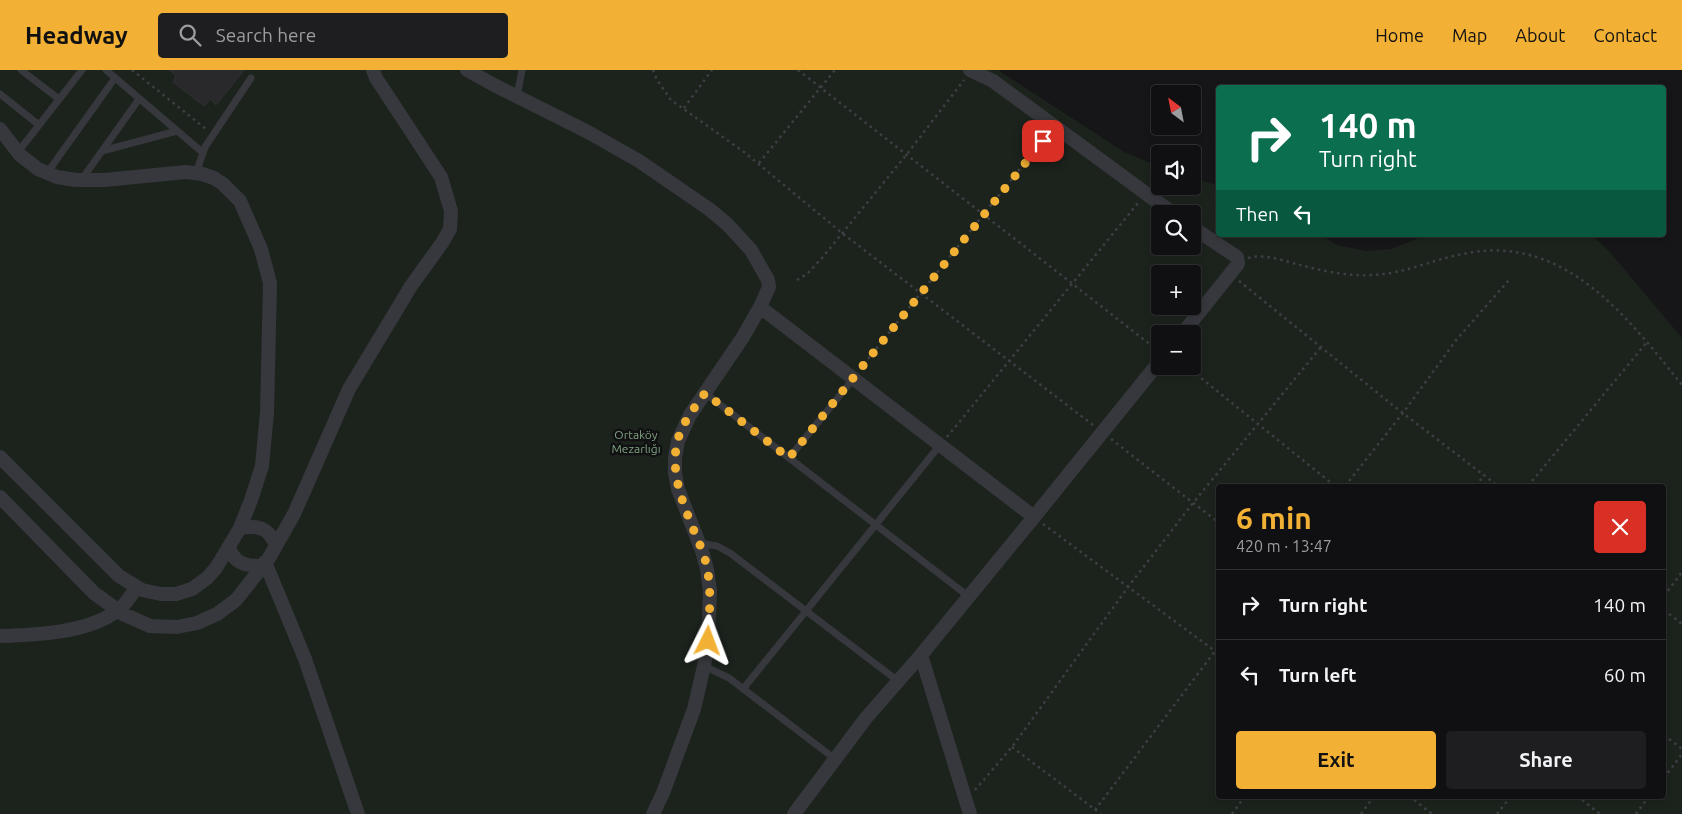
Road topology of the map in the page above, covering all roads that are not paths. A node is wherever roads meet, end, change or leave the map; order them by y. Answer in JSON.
{"nodes":[{"id":1,"x":22,"y":70,"type":"edge"},
{"id":2,"x":106,"y":70,"type":"edge"},
{"id":3,"x":373,"y":70,"type":"edge"},
{"id":4,"x":467,"y":70,"type":"edge"},
{"id":5,"x":522,"y":70,"type":"edge"},
{"id":6,"x":971,"y":70,"type":"edge"},
{"id":7,"x":79,"y":71,"type":"edge"},
{"id":8,"x":115,"y":78,"type":"junction"},
{"id":9,"x":251,"y":78,"type":"dead end"},
{"id":10,"x":0,"y":94,"type":"edge"},
{"id":11,"x":518,"y":97,"type":"junction"},
{"id":12,"x":59,"y":99,"type":"junction"},
{"id":13,"x":139,"y":99,"type":"junction"},
{"id":14,"x":39,"y":125,"type":"junction"},
{"id":15,"x":0,"y":130,"type":"edge"},
{"id":16,"x":177,"y":131,"type":"junction"},
{"id":17,"x":101,"y":151,"type":"junction"},
{"id":18,"x":18,"y":152,"type":"junction"},
{"id":19,"x":202,"y":152,"type":"junction"},
{"id":20,"x":47,"y":173,"type":"junction"},
{"id":21,"x":196,"y":173,"type":"junction"},
{"id":22,"x":82,"y":180,"type":"junction"},
{"id":23,"x":1161,"y":205,"type":"edge"},
{"id":24,"x":1201,"y":233,"type":"edge"},
{"id":25,"x":760,"y":307,"type":"junction"},
{"id":26,"x":1189,"y":325,"type":"edge"},
{"id":27,"x":1151,"y":372,"type":"edge"},
{"id":28,"x":853,"y":378,"type":"junction"},
{"id":29,"x":705,"y":393,"type":"junction"},
{"id":30,"x":940,"y":445,"type":"junction"},
{"id":31,"x":0,"y":457,"type":"edge"},
{"id":32,"x":789,"y":458,"type":"junction"},
{"id":33,"x":0,"y":497,"type":"edge"},
{"id":34,"x":1034,"y":517,"type":"junction"},
{"id":35,"x":875,"y":524,"type":"junction"},
{"id":36,"x":240,"y":528,"type":"junction"},
{"id":37,"x":699,"y":543,"type":"junction"},
{"id":38,"x":276,"y":545,"type":"junction"},
{"id":39,"x":229,"y":548,"type":"junction"},
{"id":40,"x":264,"y":564,"type":"junction"},
{"id":41,"x":138,"y":587,"type":"junction"},
{"id":42,"x":968,"y":596,"type":"junction"},
{"id":43,"x":806,"y":610,"type":"junction"},
{"id":44,"x":119,"y":611,"type":"junction"},
{"id":45,"x":0,"y":636,"type":"edge"},
{"id":46,"x":921,"y":655,"type":"junction"},
{"id":47,"x":704,"y":666,"type":"junction"},
{"id":48,"x":898,"y":681,"type":"junction"},
{"id":49,"x":742,"y":688,"type":"junction"},
{"id":50,"x":835,"y":759,"type":"junction"},
{"id":51,"x":358,"y":814,"type":"edge"},
{"id":52,"x":653,"y":814,"type":"edge"},
{"id":53,"x":794,"y":814,"type":"edge"},
{"id":54,"x":970,"y":814,"type":"edge"}],
"edges":[{"from":1,"to":12,"type":"lane"},
{"from":2,"to":8,"type":"lane"},
{"from":3,"to":38,"type":"street"},
{"from":4,"to":11,"type":"street"},
{"from":5,"to":11,"type":"lane"},
{"from":6,"to":23,"type":"street"},
{"from":7,"to":12,"type":"lane"},
{"from":8,"to":13,"type":"lane"},
{"from":8,"to":20,"type":"lane"},
{"from":9,"to":19,"type":"lane"},
{"from":10,"to":14,"type":"lane"},
{"from":11,"to":25,"type":"street"},
{"from":12,"to":14,"type":"lane"},
{"from":13,"to":16,"type":"lane"},
{"from":13,"to":17,"type":"lane"},
{"from":14,"to":18,"type":"lane"},
{"from":15,"to":18,"type":"street"},
{"from":16,"to":17,"type":"lane"},
{"from":16,"to":19,"type":"lane"},
{"from":17,"to":22,"type":"lane"},
{"from":18,"to":20,"type":"street"},
{"from":19,"to":21,"type":"lane"},
{"from":20,"to":22,"type":"street"},
{"from":21,"to":22,"type":"street"},
{"from":21,"to":36,"type":"street"},
{"from":24,"to":26,"type":"street"},
{"from":25,"to":28,"type":"street"},
{"from":25,"to":29,"type":"street"},
{"from":27,"to":34,"type":"street"},
{"from":28,"to":30,"type":"street"},
{"from":28,"to":32,"type":"lane"},
{"from":29,"to":32,"type":"lane"},
{"from":29,"to":37,"type":"street"},
{"from":30,"to":34,"type":"street"},
{"from":30,"to":35,"type":"lane"},
{"from":31,"to":41,"type":"street"},
{"from":32,"to":35,"type":"lane"},
{"from":33,"to":44,"type":"street"},
{"from":34,"to":42,"type":"street"},
{"from":35,"to":42,"type":"lane"},
{"from":35,"to":43,"type":"lane"},
{"from":36,"to":38,"type":"street"},
{"from":36,"to":39,"type":"street"},
{"from":37,"to":43,"type":"lane"},
{"from":37,"to":47,"type":"street"},
{"from":38,"to":40,"type":"street"},
{"from":39,"to":40,"type":"street"},
{"from":39,"to":41,"type":"street"},
{"from":40,"to":44,"type":"street"},
{"from":40,"to":51,"type":"street"},
{"from":41,"to":44,"type":"street"},
{"from":42,"to":46,"type":"street"},
{"from":43,"to":48,"type":"lane"},
{"from":43,"to":49,"type":"lane"},
{"from":44,"to":45,"type":"street"},
{"from":46,"to":48,"type":"street"},
{"from":46,"to":54,"type":"street"},
{"from":47,"to":49,"type":"lane"},
{"from":47,"to":52,"type":"street"},
{"from":48,"to":50,"type":"street"},
{"from":49,"to":50,"type":"lane"},
{"from":50,"to":53,"type":"street"}]}
